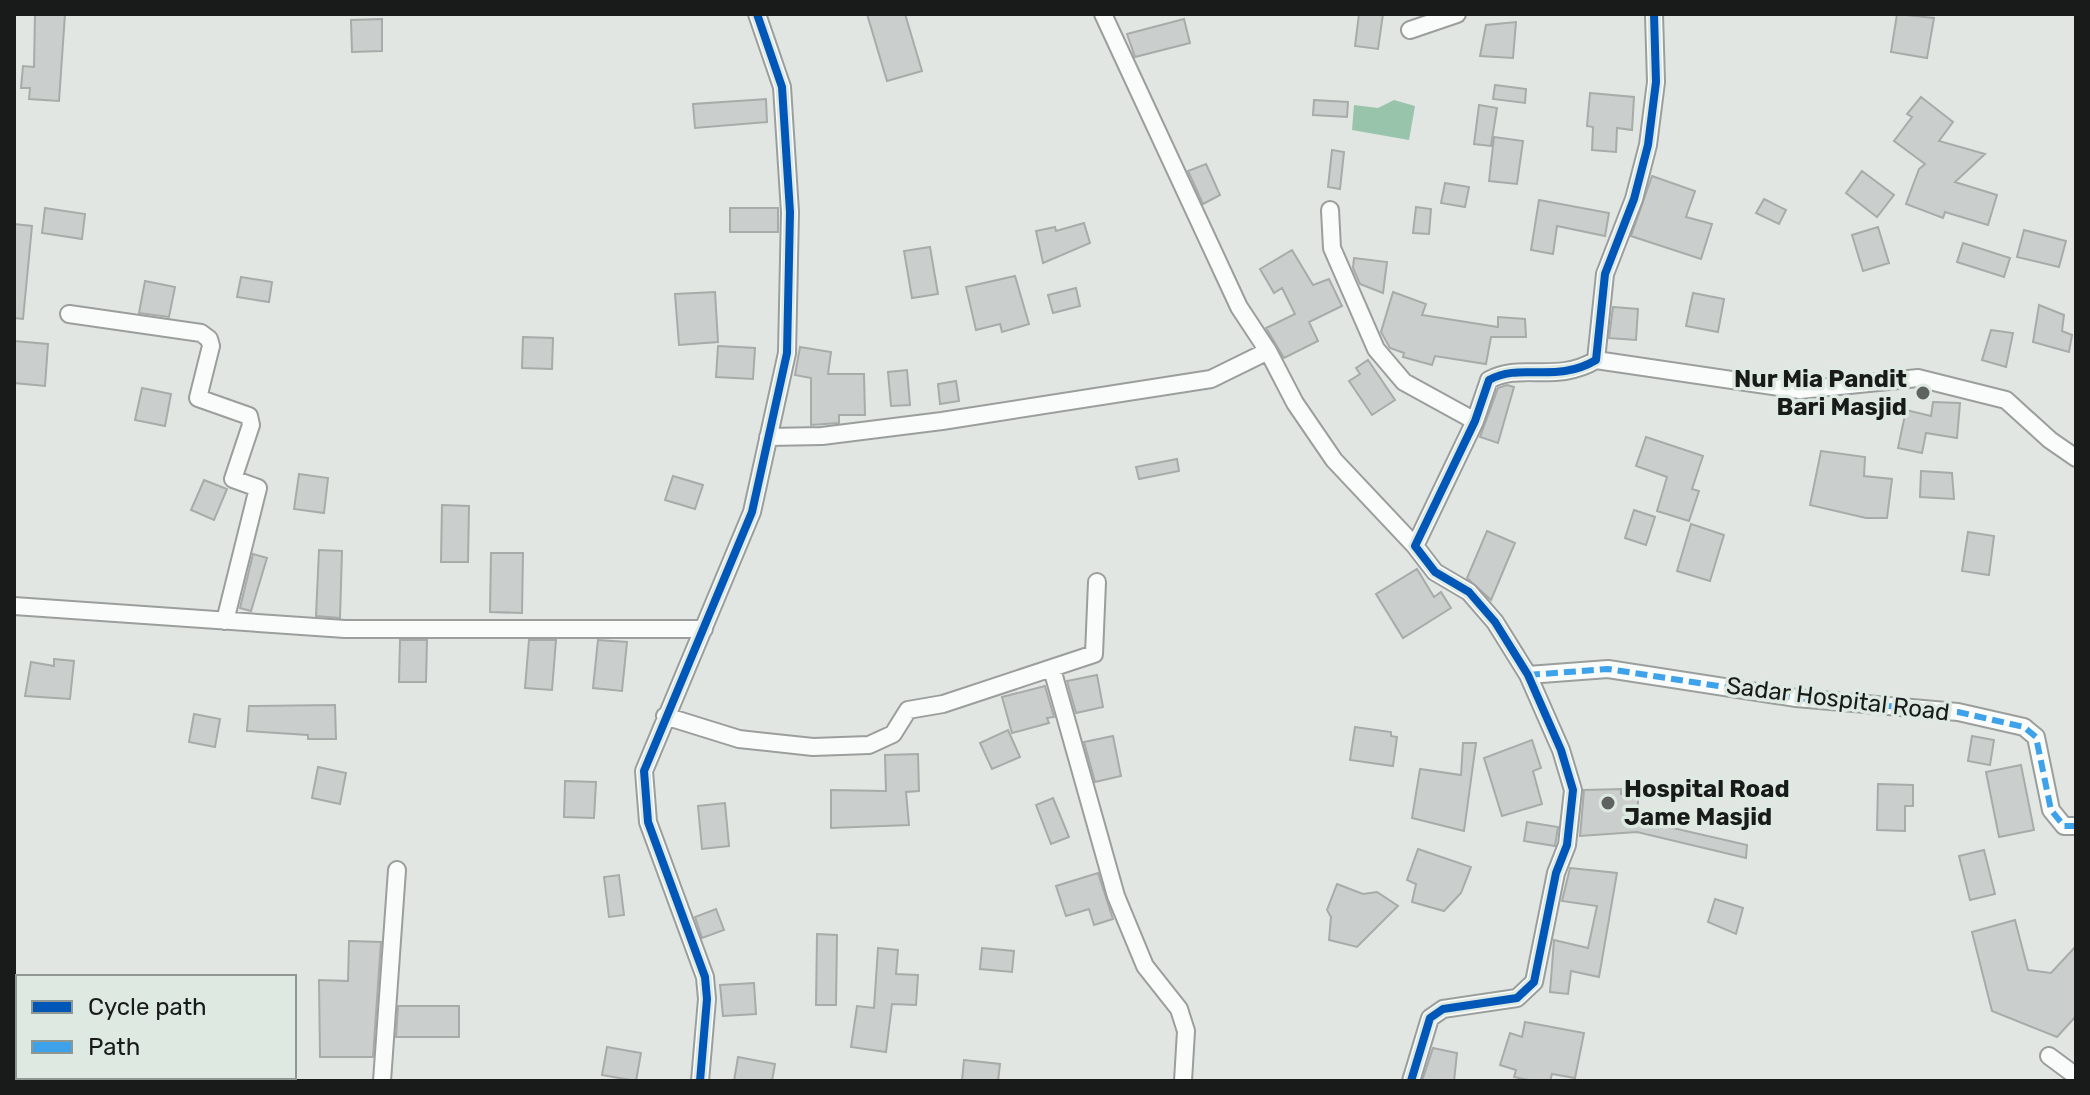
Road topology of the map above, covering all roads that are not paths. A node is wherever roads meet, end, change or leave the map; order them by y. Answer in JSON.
{"nodes":[{"id":1,"x":757,"y":14,"type":"edge"},
{"id":2,"x":1103,"y":14,"type":"edge"},
{"id":3,"x":1457,"y":14,"type":"edge"},
{"id":4,"x":1654,"y":14,"type":"edge"},
{"id":5,"x":1410,"y":30,"type":"dead end"},
{"id":6,"x":1330,"y":210,"type":"dead end"},
{"id":7,"x":69,"y":314,"type":"dead end"},
{"id":8,"x":1266,"y":352,"type":"junction"},
{"id":9,"x":1596,"y":360,"type":"junction"},
{"id":10,"x":1475,"y":421,"type":"junction"},
{"id":11,"x":768,"y":437,"type":"junction"},
{"id":12,"x":2076,"y":458,"type":"edge"},
{"id":13,"x":1415,"y":546,"type":"junction"},
{"id":14,"x":1097,"y":582,"type":"dead end"},
{"id":15,"x":14,"y":606,"type":"edge"},
{"id":16,"x":225,"y":621,"type":"junction"},
{"id":17,"x":704,"y":629,"type":"junction"},
{"id":18,"x":1052,"y":669,"type":"junction"},
{"id":19,"x":1528,"y":675,"type":"junction"},
{"id":20,"x":665,"y":716,"type":"junction"},
{"id":21,"x":2076,"y":826,"type":"edge"},
{"id":22,"x":397,"y":870,"type":"dead end"},
{"id":23,"x":2049,"y":1056,"type":"dead end"},
{"id":24,"x":2076,"y":1076,"type":"edge"},
{"id":25,"x":382,"y":1081,"type":"edge"},
{"id":26,"x":700,"y":1081,"type":"edge"},
{"id":27,"x":1183,"y":1081,"type":"edge"},
{"id":28,"x":1411,"y":1081,"type":"edge"}],
"edges":[{"from":1,"to":11,"type":"street"},
{"from":2,"to":8,"type":"street"},
{"from":3,"to":5,"type":"street"},
{"from":4,"to":9,"type":"street"},
{"from":6,"to":10,"type":"street"},
{"from":7,"to":16,"type":"street"},
{"from":8,"to":11,"type":"street"},
{"from":8,"to":13,"type":"street"},
{"from":9,"to":10,"type":"street"},
{"from":9,"to":12,"type":"street"},
{"from":10,"to":13,"type":"street"},
{"from":11,"to":17,"type":"street"},
{"from":13,"to":19,"type":"street"},
{"from":14,"to":18,"type":"street"},
{"from":15,"to":16,"type":"street"},
{"from":16,"to":17,"type":"street"},
{"from":17,"to":20,"type":"street"},
{"from":18,"to":20,"type":"street"},
{"from":18,"to":27,"type":"street"},
{"from":19,"to":21,"type":"street","name":"Sadar Hospital Road"},
{"from":19,"to":28,"type":"street"},
{"from":20,"to":26,"type":"street"},
{"from":22,"to":25,"type":"street"},
{"from":23,"to":24,"type":"street"}]}
